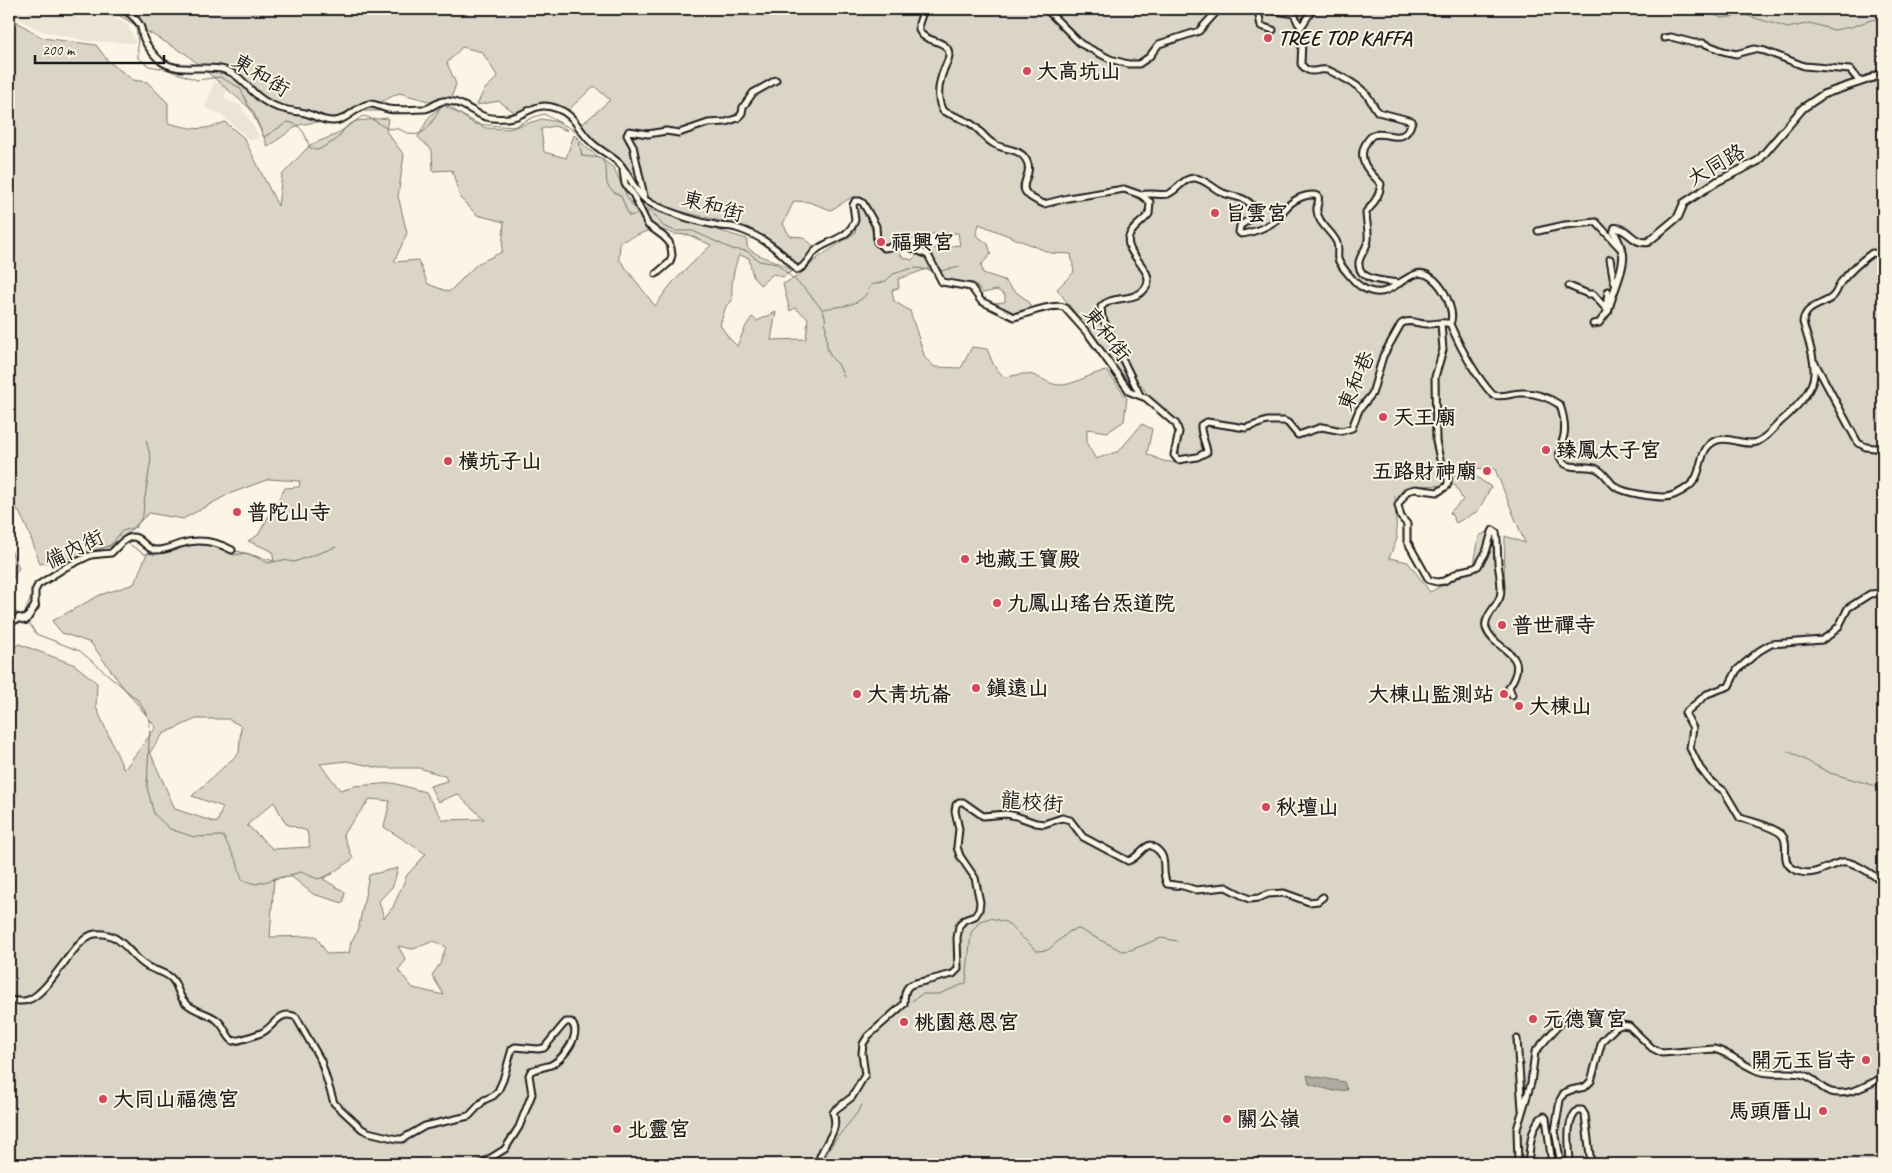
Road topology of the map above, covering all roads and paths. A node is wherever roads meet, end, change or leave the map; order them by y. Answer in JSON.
{"nodes":[{"id":1,"x":123,"y":9,"type":"edge"},
{"id":2,"x":924,"y":9,"type":"edge"},
{"id":3,"x":1046,"y":9,"type":"edge"},
{"id":4,"x":1219,"y":9,"type":"edge"},
{"id":5,"x":1264,"y":9,"type":"edge"},
{"id":6,"x":1313,"y":9,"type":"edge"},
{"id":7,"x":1302,"y":26,"type":"junction"},
{"id":8,"x":1273,"y":30,"type":"dead end"},
{"id":9,"x":1664,"y":38,"type":"dead end"},
{"id":10,"x":1883,"y":72,"type":"edge"},
{"id":11,"x":776,"y":80,"type":"dead end"},
{"id":12,"x":1860,"y":82,"type":"junction"},
{"id":13,"x":623,"y":168,"type":"junction"},
{"id":14,"x":1141,"y":195,"type":"junction"},
{"id":15,"x":645,"y":199,"type":"junction"},
{"id":16,"x":1538,"y":231,"type":"dead end"},
{"id":17,"x":1621,"y":249,"type":"junction"},
{"id":18,"x":1883,"y":258,"type":"edge"},
{"id":19,"x":1610,"y":259,"type":"dead end"},
{"id":20,"x":656,"y":274,"type":"dead end"},
{"id":21,"x":1401,"y":283,"type":"junction"},
{"id":22,"x":1616,"y":284,"type":"junction"},
{"id":23,"x":1570,"y":286,"type":"dead end"},
{"id":24,"x":1608,"y":291,"type":"dead end"},
{"id":25,"x":1608,"y":311,"type":"junction"},
{"id":26,"x":1441,"y":323,"type":"junction"},
{"id":27,"x":1450,"y":324,"type":"junction"},
{"id":28,"x":1593,"y":324,"type":"dead end"},
{"id":29,"x":1813,"y":361,"type":"junction"},
{"id":30,"x":1140,"y":395,"type":"junction"},
{"id":31,"x":1883,"y":450,"type":"edge"},
{"id":32,"x":232,"y":550,"type":"dead end"},
{"id":33,"x":1883,"y":593,"type":"edge"},
{"id":34,"x":35,"y":606,"type":"joint"},
{"id":35,"x":9,"y":622,"type":"edge"},
{"id":36,"x":1512,"y":695,"type":"dead end"},
{"id":37,"x":1883,"y":882,"type":"edge"},
{"id":38,"x":1323,"y":897,"type":"dead end"},
{"id":39,"x":9,"y":1000,"type":"edge"},
{"id":40,"x":1572,"y":1010,"type":"dead end"},
{"id":41,"x":1518,"y":1039,"type":"dead end"},
{"id":42,"x":1883,"y":1077,"type":"edge"},
{"id":43,"x":1522,"y":1112,"type":"junction"},
{"id":44,"x":481,"y":1164,"type":"edge"},
{"id":45,"x":818,"y":1164,"type":"edge"},
{"id":46,"x":1518,"y":1164,"type":"edge"},
{"id":47,"x":1528,"y":1164,"type":"edge"},
{"id":48,"x":1552,"y":1164,"type":"edge"},
{"id":49,"x":1561,"y":1164,"type":"edge"},
{"id":50,"x":1570,"y":1164,"type":"edge"},
{"id":51,"x":1591,"y":1164,"type":"edge"}],
"edges":[{"from":1,"to":13,"type":"street","name":"東和街"},
{"from":2,"to":14,"type":"street"},
{"from":3,"to":4,"type":"street"},
{"from":5,"to":7,"type":"street"},
{"from":5,"to":8,"type":"street"},
{"from":6,"to":7,"type":"street"},
{"from":7,"to":21,"type":"street"},
{"from":9,"to":12,"type":"street"},
{"from":10,"to":12,"type":"street","name":"大同路"},
{"from":11,"to":15,"type":"street"},
{"from":12,"to":17,"type":"street","name":"大同路"},
{"from":13,"to":15,"type":"street","name":"東和街"},
{"from":13,"to":20,"type":"street"},
{"from":14,"to":21,"type":"street"},
{"from":14,"to":30,"type":"street","name":"東和街"},
{"from":15,"to":30,"type":"street","name":"東和街"},
{"from":16,"to":17,"type":"street"},
{"from":17,"to":22,"type":"street","name":"大同路"},
{"from":18,"to":29,"type":"street"},
{"from":19,"to":22,"type":"street"},
{"from":21,"to":27,"type":"street"},
{"from":22,"to":25,"type":"street","name":"大同路"},
{"from":23,"to":25,"type":"street"},
{"from":24,"to":25,"type":"street"},
{"from":25,"to":28,"type":"street"},
{"from":26,"to":27,"type":"street"},
{"from":26,"to":30,"type":"street","name":"東和巷"},
{"from":26,"to":36,"type":"street"},
{"from":27,"to":29,"type":"street"},
{"from":29,"to":31,"type":"street"},
{"from":32,"to":34,"type":"street","name":"備內街"},
{"from":33,"to":37,"type":"street"},
{"from":34,"to":35,"type":"street","name":"備內街"},
{"from":38,"to":45,"type":"street","name":"龍校街"},
{"from":39,"to":44,"type":"street"},
{"from":40,"to":43,"type":"street"},
{"from":41,"to":43,"type":"street"},
{"from":42,"to":49,"type":"street"},
{"from":43,"to":46,"type":"street"},
{"from":47,"to":48,"type":"street"},
{"from":50,"to":51,"type":"street"}]}
